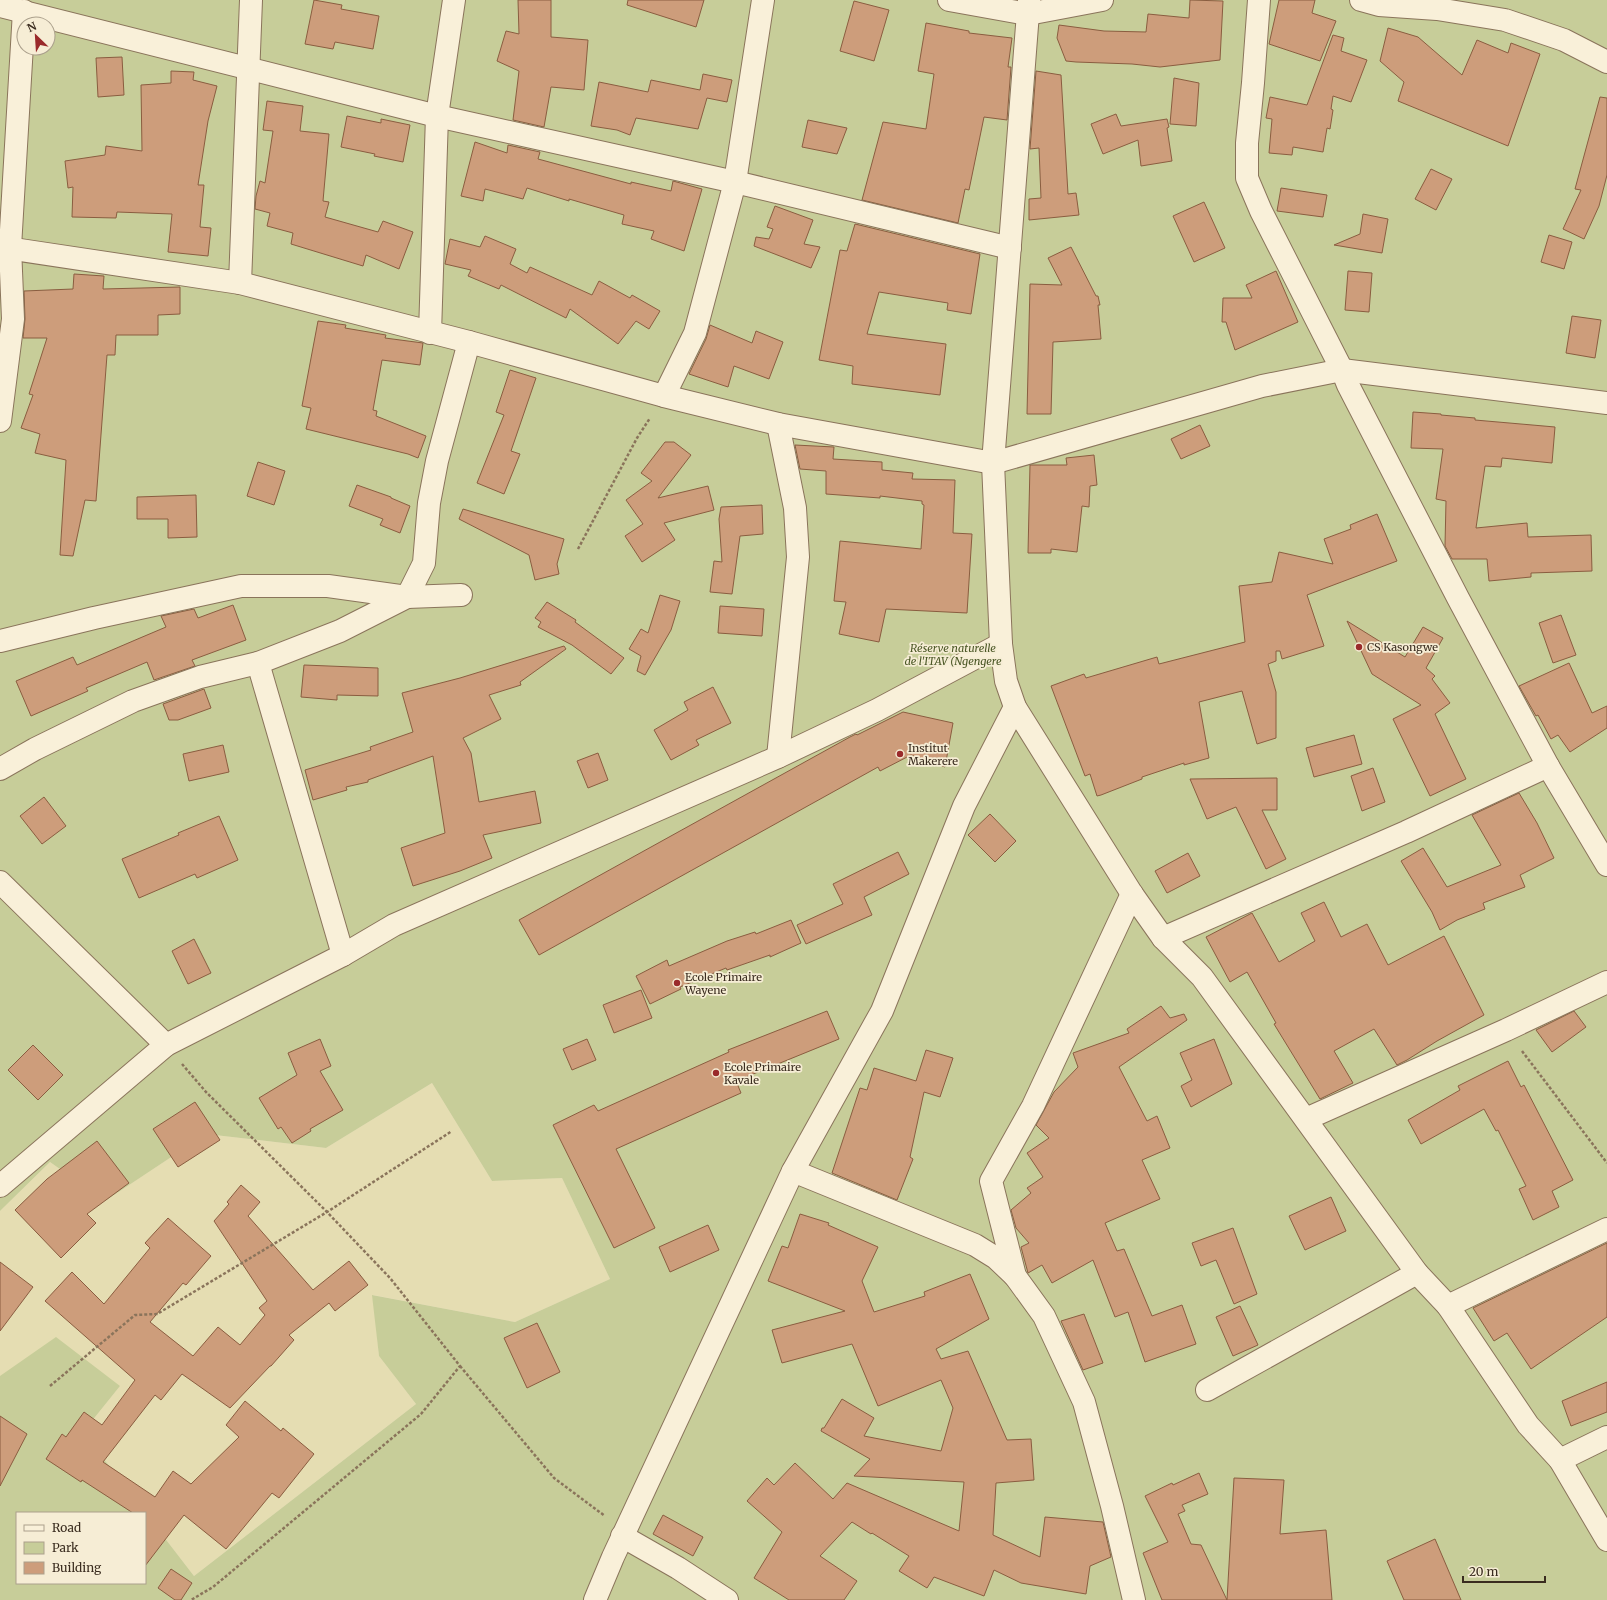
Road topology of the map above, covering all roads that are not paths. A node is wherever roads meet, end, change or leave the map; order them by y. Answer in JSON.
{"nodes":[{"id":1,"x":251,"y":0,"type":"edge"},
{"id":2,"x":454,"y":0,"type":"edge"},
{"id":3,"x":763,"y":0,"type":"edge"},
{"id":4,"x":949,"y":0,"type":"edge"},
{"id":5,"x":1102,"y":0,"type":"edge"},
{"id":6,"x":1259,"y":0,"type":"edge"},
{"id":7,"x":1361,"y":0,"type":"edge"},
{"id":8,"x":0,"y":6,"type":"edge"},
{"id":9,"x":1029,"y":7,"type":"edge"},
{"id":10,"x":24,"y":11,"type":"junction"},
{"id":11,"x":1607,"y":62,"type":"edge"},
{"id":12,"x":248,"y":69,"type":"junction"},
{"id":13,"x":437,"y":116,"type":"junction"},
{"id":14,"x":735,"y":182,"type":"junction"},
{"id":15,"x":5,"y":247,"type":"edge"},
{"id":16,"x":1010,"y":248,"type":"junction"},
{"id":17,"x":240,"y":283,"type":"junction"},
{"id":18,"x":430,"y":333,"type":"junction"},
{"id":19,"x":469,"y":342,"type":"junction"},
{"id":20,"x":1342,"y":370,"type":"junction"},
{"id":21,"x":664,"y":396,"type":"junction"},
{"id":22,"x":1607,"y":403,"type":"edge"},
{"id":23,"x":0,"y":421,"type":"edge"},
{"id":24,"x":778,"y":424,"type":"junction"},
{"id":25,"x":993,"y":463,"type":"junction"},
{"id":26,"x":460,"y":595,"type":"dead end"},
{"id":27,"x":407,"y":597,"type":"junction"},
{"id":28,"x":0,"y":641,"type":"edge"},
{"id":29,"x":1001,"y":644,"type":"junction"},
{"id":30,"x":258,"y":663,"type":"junction"},
{"id":31,"x":1015,"y":707,"type":"junction"},
{"id":32,"x":778,"y":757,"type":"junction"},
{"id":33,"x":1548,"y":766,"type":"junction"},
{"id":34,"x":0,"y":769,"type":"edge"},
{"id":35,"x":1607,"y":865,"type":"edge"},
{"id":36,"x":0,"y":882,"type":"edge"},
{"id":37,"x":1132,"y":894,"type":"junction"},
{"id":38,"x":1163,"y":938,"type":"junction"},
{"id":39,"x":343,"y":955,"type":"junction"},
{"id":40,"x":1607,"y":982,"type":"edge"},
{"id":41,"x":166,"y":1045,"type":"junction"},
{"id":42,"x":1306,"y":1119,"type":"junction"},
{"id":43,"x":794,"y":1172,"type":"junction"},
{"id":44,"x":0,"y":1186,"type":"edge"},
{"id":45,"x":1607,"y":1229,"type":"edge"},
{"id":46,"x":1418,"y":1274,"type":"junction"},
{"id":47,"x":1015,"y":1276,"type":"junction"},
{"id":48,"x":1448,"y":1306,"type":"junction"},
{"id":49,"x":1206,"y":1390,"type":"dead end"},
{"id":50,"x":1607,"y":1437,"type":"edge"},
{"id":51,"x":1560,"y":1460,"type":"junction"},
{"id":52,"x":622,"y":1536,"type":"junction"},
{"id":53,"x":1607,"y":1540,"type":"edge"},
{"id":54,"x":595,"y":1600,"type":"edge"},
{"id":55,"x":727,"y":1600,"type":"edge"},
{"id":56,"x":1134,"y":1600,"type":"edge"}],
"edges":[{"from":1,"to":12,"type":"street"},
{"from":2,"to":13,"type":"street"},
{"from":3,"to":14,"type":"street"},
{"from":4,"to":9,"type":"street"},
{"from":5,"to":9,"type":"street"},
{"from":6,"to":20,"type":"street"},
{"from":7,"to":11,"type":"street"},
{"from":8,"to":10,"type":"street"},
{"from":9,"to":16,"type":"street"},
{"from":10,"to":12,"type":"street"},
{"from":10,"to":15,"type":"street"},
{"from":12,"to":13,"type":"street"},
{"from":12,"to":17,"type":"street"},
{"from":13,"to":14,"type":"street"},
{"from":13,"to":18,"type":"street"},
{"from":14,"to":16,"type":"street"},
{"from":14,"to":21,"type":"street"},
{"from":15,"to":17,"type":"street"},
{"from":15,"to":23,"type":"street"},
{"from":16,"to":25,"type":"street"},
{"from":17,"to":18,"type":"street"},
{"from":18,"to":19,"type":"street"},
{"from":19,"to":21,"type":"street"},
{"from":19,"to":27,"type":"street"},
{"from":20,"to":22,"type":"street"},
{"from":20,"to":25,"type":"street"},
{"from":20,"to":33,"type":"street"},
{"from":21,"to":24,"type":"street"},
{"from":24,"to":25,"type":"street"},
{"from":24,"to":32,"type":"street"},
{"from":25,"to":29,"type":"street"},
{"from":26,"to":27,"type":"street"},
{"from":27,"to":28,"type":"street"},
{"from":27,"to":30,"type":"street"},
{"from":29,"to":31,"type":"street"},
{"from":29,"to":32,"type":"street"},
{"from":30,"to":34,"type":"street"},
{"from":30,"to":39,"type":"street"},
{"from":31,"to":37,"type":"street"},
{"from":31,"to":43,"type":"street"},
{"from":32,"to":39,"type":"street"},
{"from":33,"to":35,"type":"street"},
{"from":33,"to":38,"type":"street"},
{"from":36,"to":41,"type":"street"},
{"from":37,"to":38,"type":"street"},
{"from":37,"to":47,"type":"street"},
{"from":38,"to":42,"type":"street"},
{"from":39,"to":41,"type":"street"},
{"from":40,"to":42,"type":"street"},
{"from":41,"to":44,"type":"street"},
{"from":42,"to":46,"type":"street"},
{"from":43,"to":47,"type":"street"},
{"from":43,"to":52,"type":"street"},
{"from":45,"to":48,"type":"street"},
{"from":46,"to":48,"type":"street"},
{"from":46,"to":49,"type":"street"},
{"from":47,"to":56,"type":"street"},
{"from":48,"to":51,"type":"street"},
{"from":50,"to":51,"type":"street"},
{"from":51,"to":53,"type":"street"},
{"from":52,"to":54,"type":"street"},
{"from":52,"to":55,"type":"street"}]}
